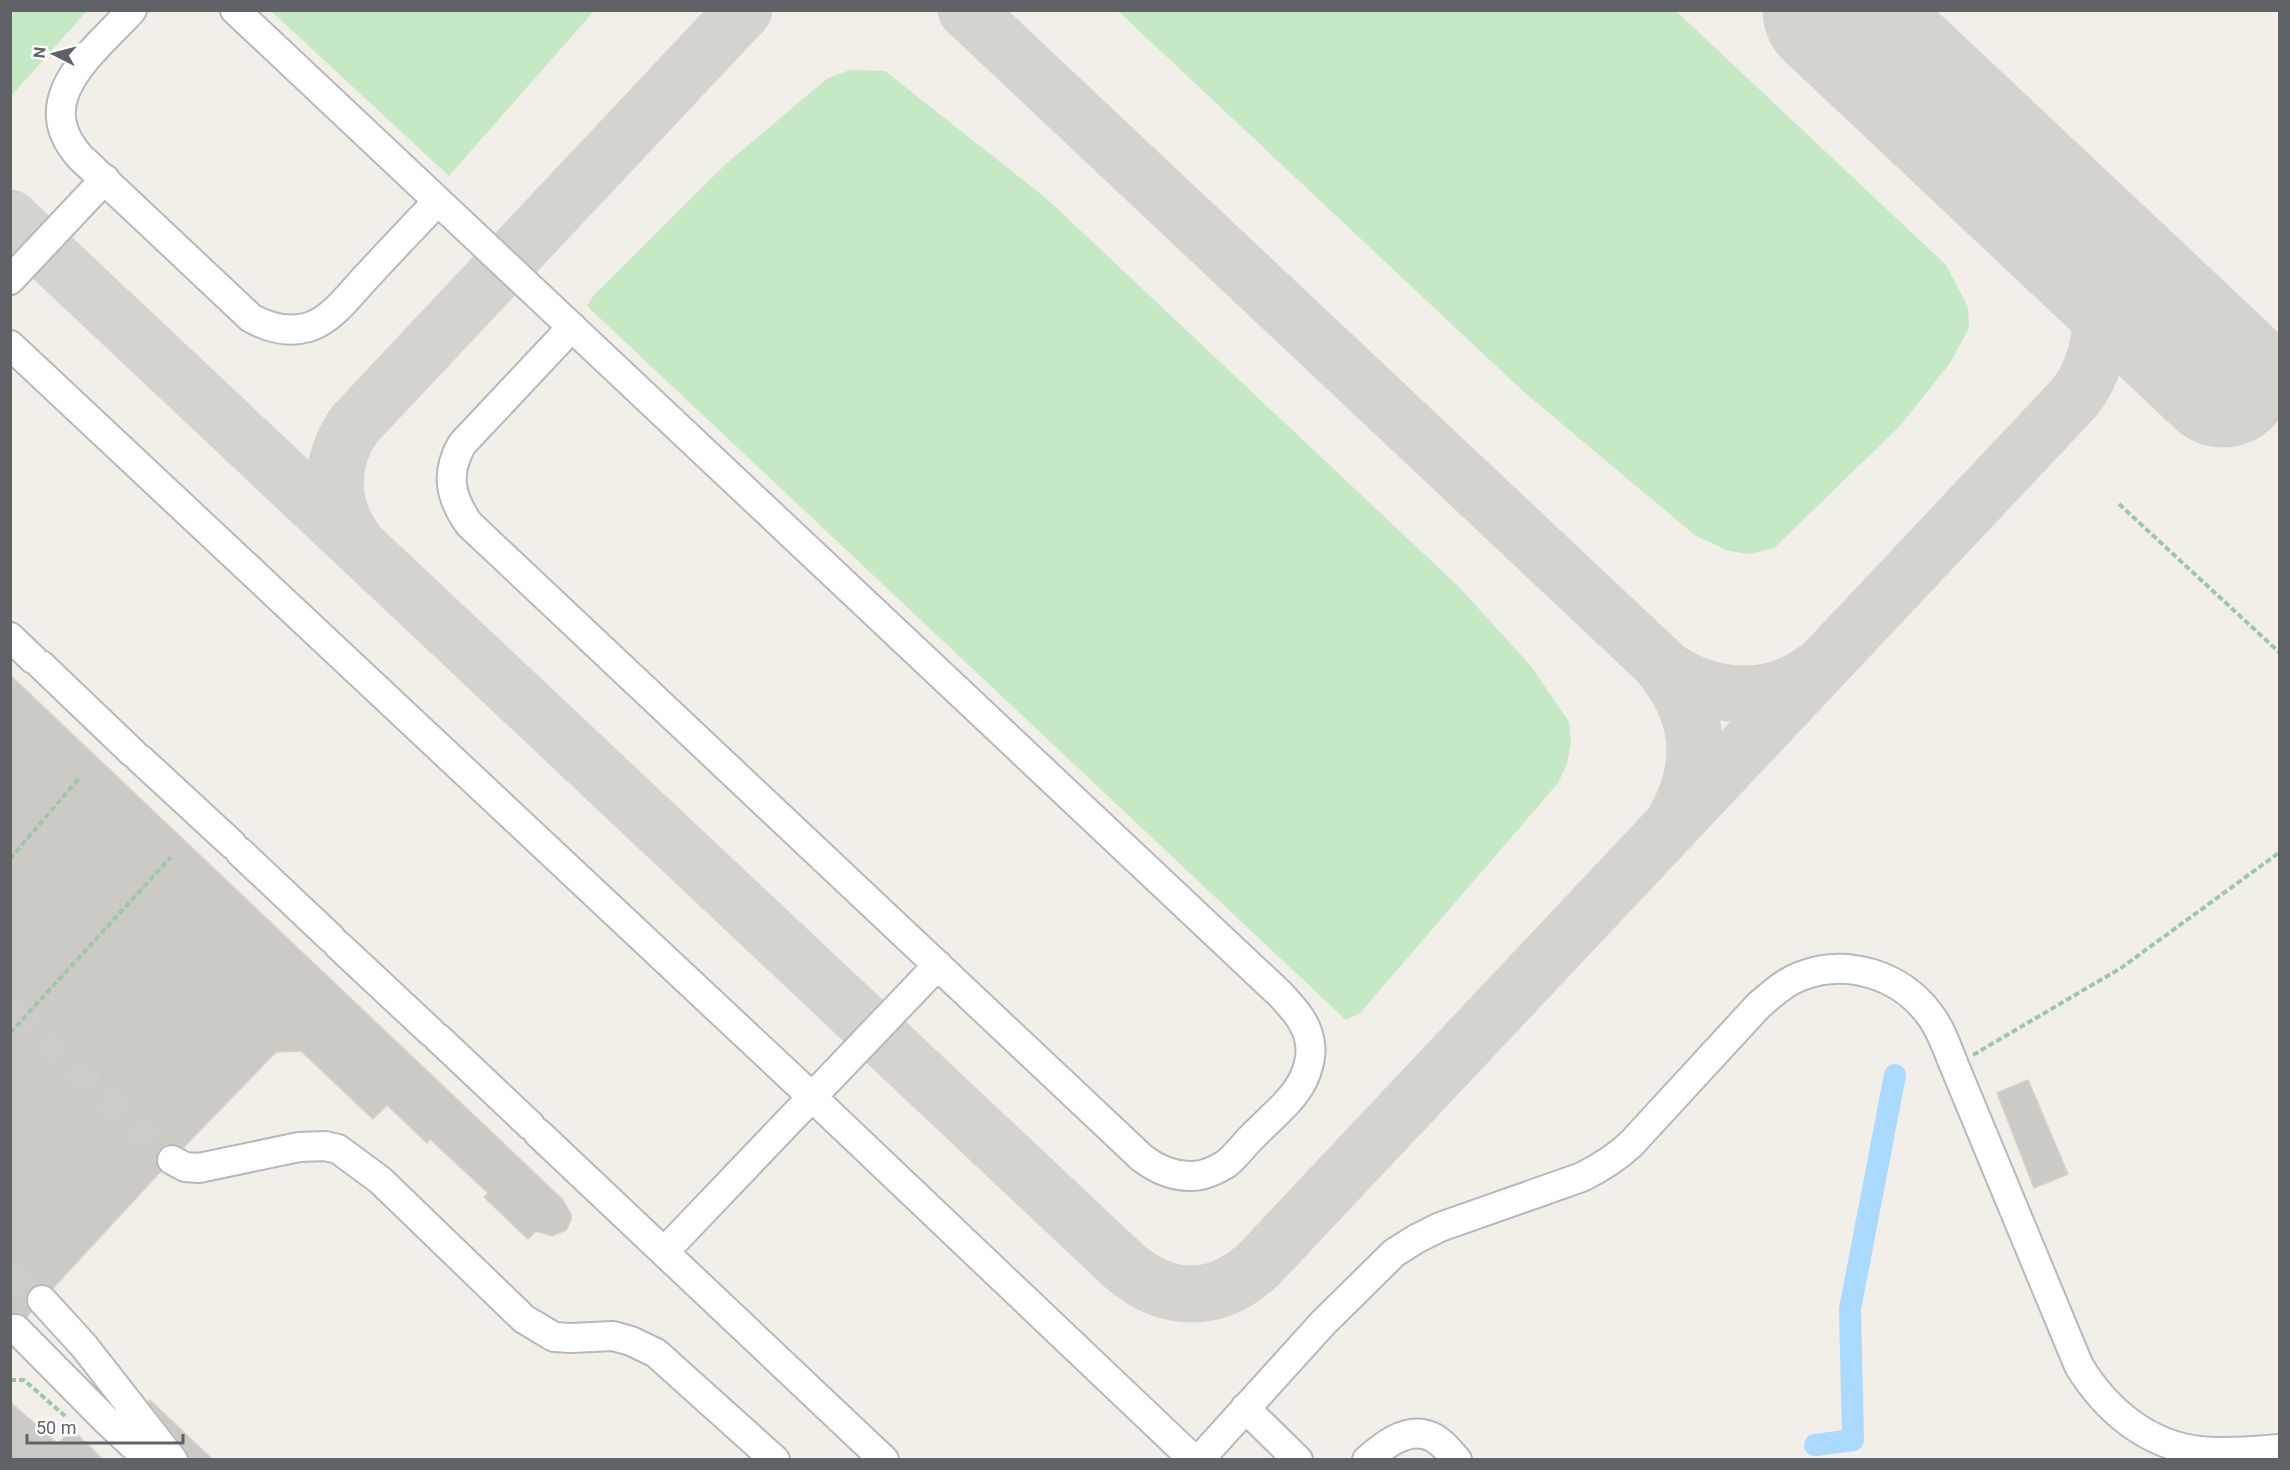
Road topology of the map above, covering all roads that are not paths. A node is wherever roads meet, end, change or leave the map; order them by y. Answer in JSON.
{"nodes":[{"id":1,"x":132,"y":10,"type":"edge"},
{"id":2,"x":235,"y":10,"type":"edge"},
{"id":3,"x":105,"y":179,"type":"junction"},
{"id":4,"x":438,"y":201,"type":"junction"},
{"id":5,"x":10,"y":280,"type":"edge"},
{"id":6,"x":572,"y":327,"type":"junction"},
{"id":7,"x":10,"y":345,"type":"edge"},
{"id":8,"x":10,"y":638,"type":"edge"},
{"id":9,"x":938,"y":965,"type":"junction"},
{"id":10,"x":811,"y":1096,"type":"junction"},
{"id":11,"x":172,"y":1160,"type":"tunnel mouth"},
{"id":12,"x":664,"y":1252,"type":"junction"},
{"id":13,"x":42,"y":1300,"type":"tunnel mouth"},
{"id":14,"x":16,"y":1329,"type":"dead end"},
{"id":15,"x":1245,"y":1408,"type":"junction"},
{"id":16,"x":2280,"y":1449,"type":"edge"},
{"id":17,"x":149,"y":1460,"type":"edge"},
{"id":18,"x":172,"y":1460,"type":"edge"},
{"id":19,"x":775,"y":1460,"type":"edge"},
{"id":20,"x":884,"y":1460,"type":"edge"},
{"id":21,"x":1194,"y":1460,"type":"edge"},
{"id":22,"x":1199,"y":1460,"type":"edge"},
{"id":23,"x":1298,"y":1460,"type":"edge"},
{"id":24,"x":1367,"y":1460,"type":"edge"},
{"id":25,"x":1457,"y":1460,"type":"edge"}],
"edges":[{"from":1,"to":3,"type":"street"},
{"from":2,"to":4,"type":"street"},
{"from":3,"to":4,"type":"street"},
{"from":3,"to":5,"type":"street"},
{"from":4,"to":6,"type":"street"},
{"from":6,"to":9,"type":"street"},
{"from":6,"to":9,"type":"street"},
{"from":7,"to":10,"type":"street"},
{"from":8,"to":12,"type":"street"},
{"from":9,"to":10,"type":"street"},
{"from":10,"to":12,"type":"street"},
{"from":10,"to":21,"type":"street"},
{"from":11,"to":19,"type":"street"},
{"from":12,"to":20,"type":"street"},
{"from":13,"to":18,"type":"street"},
{"from":14,"to":17,"type":"street"},
{"from":15,"to":16,"type":"street"},
{"from":15,"to":22,"type":"street"},
{"from":15,"to":23,"type":"street"},
{"from":24,"to":25,"type":"street"}]}
